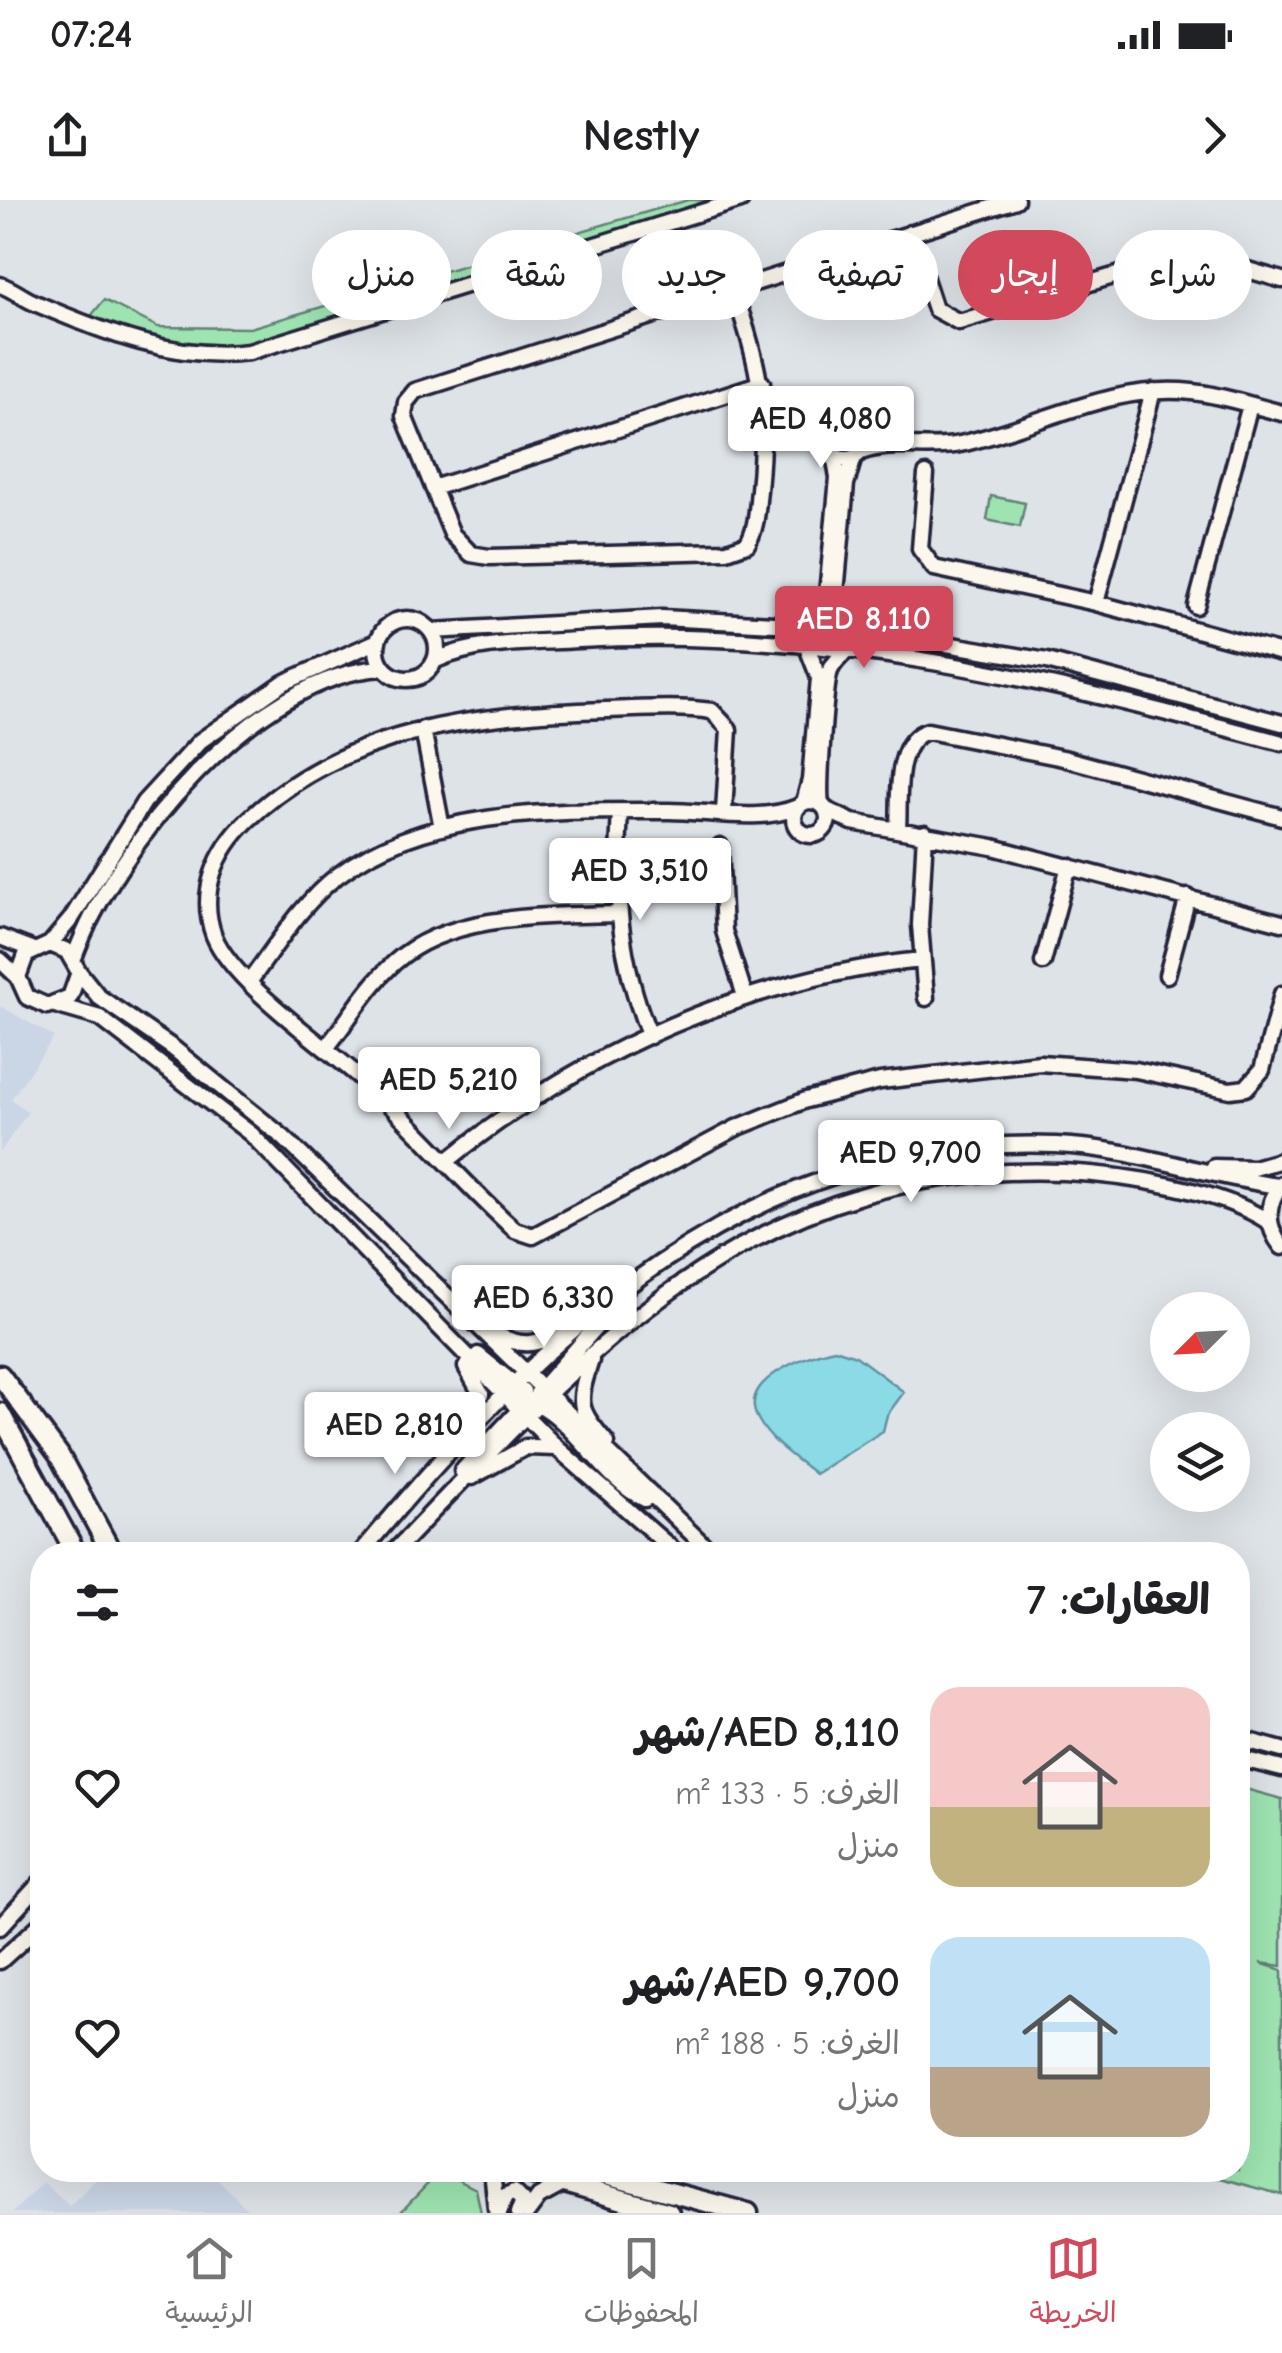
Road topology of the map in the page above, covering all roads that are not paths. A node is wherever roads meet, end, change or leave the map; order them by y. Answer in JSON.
{"nodes":[{"id":1,"x":740,"y":200,"type":"edge"},
{"id":2,"x":1016,"y":200,"type":"edge"},
{"id":3,"x":920,"y":230,"type":"edge"},
{"id":4,"x":1282,"y":280,"type":"edge"},
{"id":5,"x":0,"y":285,"type":"edge"},
{"id":6,"x":938,"y":311,"type":"edge"},
{"id":7,"x":639,"y":320,"type":"edge"},
{"id":8,"x":742,"y":320,"type":"edge"},
{"id":9,"x":762,"y":383,"type":"junction"},
{"id":10,"x":1153,"y":391,"type":"junction"},
{"id":11,"x":1250,"y":405,"type":"junction"},
{"id":12,"x":1282,"y":414,"type":"edge"},
{"id":13,"x":832,"y":430,"type":"junction"},
{"id":14,"x":764,"y":435,"type":"junction"},
{"id":15,"x":864,"y":436,"type":"junction"},
{"id":16,"x":803,"y":437,"type":"junction"},
{"id":17,"x":889,"y":446,"type":"junction"},
{"id":18,"x":833,"y":452,"type":"junction"},
{"id":19,"x":857,"y":455,"type":"junction"},
{"id":20,"x":926,"y":474,"type":"dead end"},
{"id":21,"x":433,"y":488,"type":"junction"},
{"id":22,"x":1096,"y":603,"type":"junction"},
{"id":23,"x":1196,"y":606,"type":"dead end"},
{"id":24,"x":801,"y":624,"type":"junction"},
{"id":25,"x":851,"y":628,"type":"junction"},
{"id":26,"x":432,"y":631,"type":"junction"},
{"id":27,"x":378,"y":641,"type":"junction"},
{"id":28,"x":804,"y":642,"type":"junction"},
{"id":29,"x":851,"y":647,"type":"junction"},
{"id":30,"x":1282,"y":653,"type":"edge"},
{"id":31,"x":436,"y":660,"type":"junction"},
{"id":32,"x":384,"y":668,"type":"junction"},
{"id":33,"x":1282,"y":723,"type":"edge"},
{"id":34,"x":423,"y":729,"type":"junction"},
{"id":35,"x":1282,"y":742,"type":"edge"},
{"id":36,"x":800,"y":805,"type":"junction"},
{"id":37,"x":824,"y":807,"type":"junction"},
{"id":38,"x":620,"y":812,"type":"junction"},
{"id":39,"x":724,"y":812,"type":"junction"},
{"id":40,"x":770,"y":814,"type":"junction"},
{"id":41,"x":1282,"y":818,"type":"edge"},
{"id":42,"x":852,"y":822,"type":"junction"},
{"id":43,"x":796,"y":825,"type":"junction"},
{"id":44,"x":442,"y":828,"type":"junction"},
{"id":45,"x":898,"y":828,"type":"junction"},
{"id":46,"x":824,"y":829,"type":"junction"},
{"id":47,"x":925,"y":833,"type":"junction"},
{"id":48,"x":720,"y":846,"type":"dead end"},
{"id":49,"x":1069,"y":866,"type":"junction"},
{"id":50,"x":1188,"y":898,"type":"junction"},
{"id":51,"x":617,"y":914,"type":"junction"},
{"id":52,"x":1282,"y":923,"type":"edge"},
{"id":53,"x":0,"y":938,"type":"edge"},
{"id":54,"x":50,"y":944,"type":"junction"},
{"id":55,"x":32,"y":949,"type":"junction"},
{"id":56,"x":0,"y":960,"type":"edge"},
{"id":57,"x":922,"y":960,"type":"junction"},
{"id":58,"x":1042,"y":962,"type":"dead end"},
{"id":59,"x":76,"y":965,"type":"junction"},
{"id":60,"x":1167,"y":974,"type":"dead end"},
{"id":61,"x":18,"y":978,"type":"junction"},
{"id":62,"x":249,"y":982,"type":"junction"},
{"id":63,"x":1282,"y":994,"type":"edge"},
{"id":64,"x":744,"y":996,"type":"junction"},
{"id":65,"x":926,"y":998,"type":"dead end"},
{"id":66,"x":54,"y":1006,"type":"junction"},
{"id":67,"x":650,"y":1036,"type":"junction"},
{"id":68,"x":327,"y":1047,"type":"junction"},
{"id":69,"x":1282,"y":1160,"type":"edge"},
{"id":70,"x":447,"y":1161,"type":"junction"},
{"id":71,"x":1192,"y":1168,"type":"junction"},
{"id":72,"x":1281,"y":1185,"type":"edge"},
{"id":73,"x":1269,"y":1222,"type":"junction"},
{"id":74,"x":1282,"y":1247,"type":"edge"},
{"id":75,"x":612,"y":1293,"type":"junction"},
{"id":76,"x":469,"y":1320,"type":"junction"},
{"id":77,"x":583,"y":1320,"type":"junction"},
{"id":78,"x":437,"y":1327,"type":"junction"},
{"id":79,"x":591,"y":1358,"type":"junction"},
{"id":80,"x":0,"y":1375,"type":"edge"},
{"id":81,"x":526,"y":1375,"type":"junction"},
{"id":82,"x":529,"y":1399,"type":"junction"},
{"id":83,"x":0,"y":1413,"type":"edge"},
{"id":84,"x":468,"y":1434,"type":"junction"},
{"id":85,"x":557,"y":1448,"type":"junction"},
{"id":86,"x":614,"y":1462,"type":"junction"},
{"id":87,"x":468,"y":1478,"type":"junction"},
{"id":88,"x":656,"y":1502,"type":"junction"},
{"id":89,"x":434,"y":1512,"type":"junction"},
{"id":90,"x":69,"y":1542,"type":"edge"},
{"id":91,"x":107,"y":1542,"type":"edge"},
{"id":92,"x":371,"y":1542,"type":"edge"},
{"id":93,"x":405,"y":1542,"type":"edge"},
{"id":94,"x":665,"y":1542,"type":"edge"},
{"id":95,"x":700,"y":1542,"type":"edge"},
{"id":96,"x":1250,"y":1741,"type":"edge"},
{"id":97,"x":1282,"y":1750,"type":"edge"},
{"id":98,"x":1250,"y":1761,"type":"edge"},
{"id":99,"x":1282,"y":1770,"type":"edge"},
{"id":100,"x":30,"y":1894,"type":"edge"},
{"id":101,"x":0,"y":1927,"type":"edge"},
{"id":102,"x":30,"y":1934,"type":"edge"},
{"id":103,"x":0,"y":1961,"type":"edge"},
{"id":104,"x":494,"y":2182,"type":"edge"},
{"id":105,"x":556,"y":2182,"type":"edge"},
{"id":106,"x":633,"y":2182,"type":"edge"},
{"id":107,"x":562,"y":2184,"type":"junction"},
{"id":108,"x":498,"y":2213,"type":"edge"},
{"id":109,"x":518,"y":2213,"type":"edge"},
{"id":110,"x":527,"y":2213,"type":"edge"},
{"id":111,"x":669,"y":2213,"type":"edge"},
{"id":112,"x":748,"y":2213,"type":"edge"}],
"edges":[{"from":1,"to":5,"type":"street"},
{"from":2,"to":3,"type":"street"},
{"from":4,"to":6,"type":"street"},
{"from":7,"to":21,"type":"street"},
{"from":8,"to":9,"type":"street"},
{"from":9,"to":14,"type":"street"},
{"from":9,"to":21,"type":"street"},
{"from":10,"to":11,"type":"street"},
{"from":10,"to":17,"type":"street"},
{"from":10,"to":22,"type":"street"},
{"from":11,"to":12,"type":"street"},
{"from":11,"to":23,"type":"street"},
{"from":13,"to":15,"type":"street"},
{"from":13,"to":16,"type":"street"},
{"from":13,"to":18,"type":"street"},
{"from":14,"to":16,"type":"street"},
{"from":14,"to":21,"type":"street"},
{"from":15,"to":17,"type":"street"},
{"from":15,"to":19,"type":"street"},
{"from":16,"to":18,"type":"street"},
{"from":17,"to":19,"type":"street"},
{"from":18,"to":19,"type":"street"},
{"from":18,"to":24,"type":"street"},
{"from":19,"to":25,"type":"street"},
{"from":20,"to":22,"type":"street"},
{"from":22,"to":30,"type":"street"},
{"from":24,"to":25,"type":"street"},
{"from":24,"to":26,"type":"street"},
{"from":25,"to":33,"type":"street"},
{"from":26,"to":27,"type":"street"},
{"from":26,"to":31,"type":"street"},
{"from":27,"to":32,"type":"street"},
{"from":27,"to":54,"type":"street"},
{"from":28,"to":29,"type":"street"},
{"from":28,"to":31,"type":"street"},
{"from":28,"to":36,"type":"street"},
{"from":29,"to":35,"type":"street"},
{"from":29,"to":37,"type":"street"},
{"from":31,"to":32,"type":"street"},
{"from":32,"to":59,"type":"street"},
{"from":34,"to":39,"type":"street"},
{"from":34,"to":44,"type":"street"},
{"from":34,"to":62,"type":"street"},
{"from":36,"to":37,"type":"street"},
{"from":36,"to":40,"type":"street"},
{"from":36,"to":43,"type":"street"},
{"from":37,"to":42,"type":"street"},
{"from":37,"to":46,"type":"street"},
{"from":38,"to":39,"type":"street"},
{"from":38,"to":44,"type":"street"},
{"from":38,"to":51,"type":"street"},
{"from":39,"to":40,"type":"street"},
{"from":40,"to":43,"type":"street"},
{"from":41,"to":45,"type":"street"},
{"from":42,"to":45,"type":"street"},
{"from":42,"to":46,"type":"street"},
{"from":43,"to":46,"type":"street"},
{"from":44,"to":62,"type":"street"},
{"from":45,"to":47,"type":"street"},
{"from":47,"to":49,"type":"street"},
{"from":47,"to":57,"type":"street"},
{"from":48,"to":64,"type":"street"},
{"from":49,"to":50,"type":"street"},
{"from":49,"to":58,"type":"street"},
{"from":50,"to":52,"type":"street"},
{"from":50,"to":60,"type":"street"},
{"from":51,"to":67,"type":"street"},
{"from":51,"to":68,"type":"street"},
{"from":53,"to":55,"type":"street"},
{"from":54,"to":55,"type":"street"},
{"from":54,"to":59,"type":"street"},
{"from":55,"to":61,"type":"street"},
{"from":56,"to":61,"type":"street"},
{"from":57,"to":64,"type":"street"},
{"from":57,"to":65,"type":"street"},
{"from":59,"to":66,"type":"street"},
{"from":59,"to":76,"type":"street"},
{"from":61,"to":66,"type":"street"},
{"from":62,"to":68,"type":"street"},
{"from":63,"to":70,"type":"street"},
{"from":64,"to":67,"type":"street"},
{"from":66,"to":78,"type":"street"},
{"from":67,"to":70,"type":"street"},
{"from":68,"to":70,"type":"street"},
{"from":69,"to":71,"type":"street"},
{"from":71,"to":72,"type":"street"},
{"from":71,"to":75,"type":"street"},
{"from":72,"to":73,"type":"street"},
{"from":73,"to":74,"type":"street"},
{"from":73,"to":79,"type":"street"},
{"from":75,"to":77,"type":"street"},
{"from":75,"to":82,"type":"street"},
{"from":76,"to":77,"type":"street"},
{"from":76,"to":81,"type":"street"},
{"from":77,"to":81,"type":"street"},
{"from":78,"to":82,"type":"street"},
{"from":78,"to":84,"type":"street"},
{"from":79,"to":82,"type":"street"},
{"from":79,"to":86,"type":"street"},
{"from":80,"to":91,"type":"main road"},
{"from":81,"to":82,"type":"street"},
{"from":82,"to":84,"type":"street"},
{"from":82,"to":85,"type":"street"},
{"from":82,"to":86,"type":"street"},
{"from":82,"to":87,"type":"street"},
{"from":82,"to":88,"type":"street"},
{"from":82,"to":89,"type":"street"},
{"from":83,"to":90,"type":"main road"},
{"from":84,"to":92,"type":"street"},
{"from":85,"to":87,"type":"street"},
{"from":85,"to":94,"type":"street"},
{"from":86,"to":88,"type":"street"},
{"from":87,"to":89,"type":"street"},
{"from":88,"to":95,"type":"street"},
{"from":89,"to":93,"type":"street"},
{"from":96,"to":97,"type":"street"},
{"from":98,"to":99,"type":"street"},
{"from":100,"to":101,"type":"street"},
{"from":102,"to":103,"type":"street"},
{"from":104,"to":108,"type":"street"},
{"from":105,"to":107,"type":"main road"},
{"from":106,"to":112,"type":"main road"},
{"from":107,"to":110,"type":"street"},
{"from":107,"to":111,"type":"main road"},
{"from":108,"to":109,"type":"street"}]}
